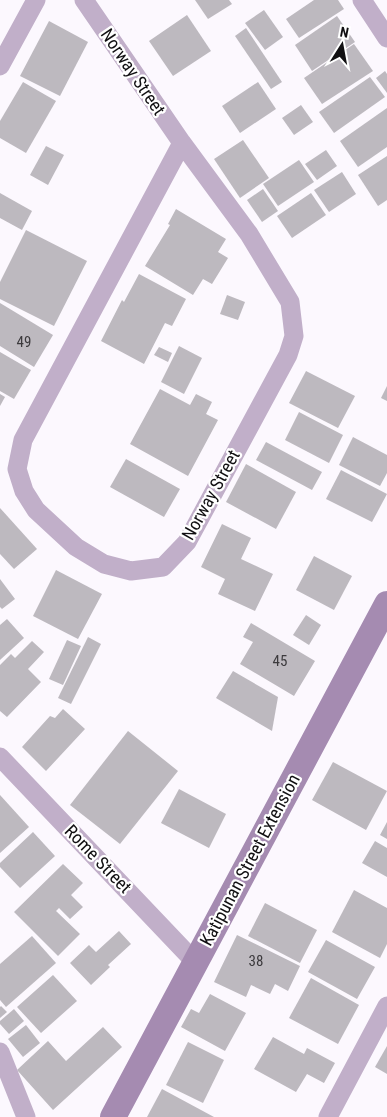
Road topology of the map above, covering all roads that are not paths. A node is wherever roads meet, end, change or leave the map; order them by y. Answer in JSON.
{"nodes":[{"id":1,"x":36,"y":0,"type":"edge"},
{"id":2,"x":84,"y":0,"type":"edge"},
{"id":3,"x":362,"y":0,"type":"edge"},
{"id":4,"x":387,"y":38,"type":"edge"},
{"id":5,"x":0,"y":66,"type":"edge"},
{"id":6,"x":182,"y":143,"type":"junction"},
{"id":7,"x":387,"y":604,"type":"edge"},
{"id":8,"x":0,"y":757,"type":"edge"},
{"id":9,"x":196,"y":962,"type":"junction"},
{"id":10,"x":387,"y":1006,"type":"edge"},
{"id":11,"x":0,"y":1052,"type":"edge"},
{"id":12,"x":26,"y":1117,"type":"edge"},
{"id":13,"x":113,"y":1117,"type":"edge"},
{"id":14,"x":328,"y":1117,"type":"edge"}],
"edges":[{"from":1,"to":5,"type":"street"},
{"from":2,"to":6,"type":"street","name":"Norway Street"},
{"from":3,"to":4,"type":"street"},
{"from":6,"to":6,"type":"street","name":"Norway Street"},
{"from":7,"to":9,"type":"street","name":"Katipunan Street Extension"},
{"from":8,"to":9,"type":"street","name":"Rome Street"},
{"from":9,"to":13,"type":"street","name":"Katipunan Street Extension"},
{"from":10,"to":14,"type":"street"},
{"from":11,"to":12,"type":"street"}]}
